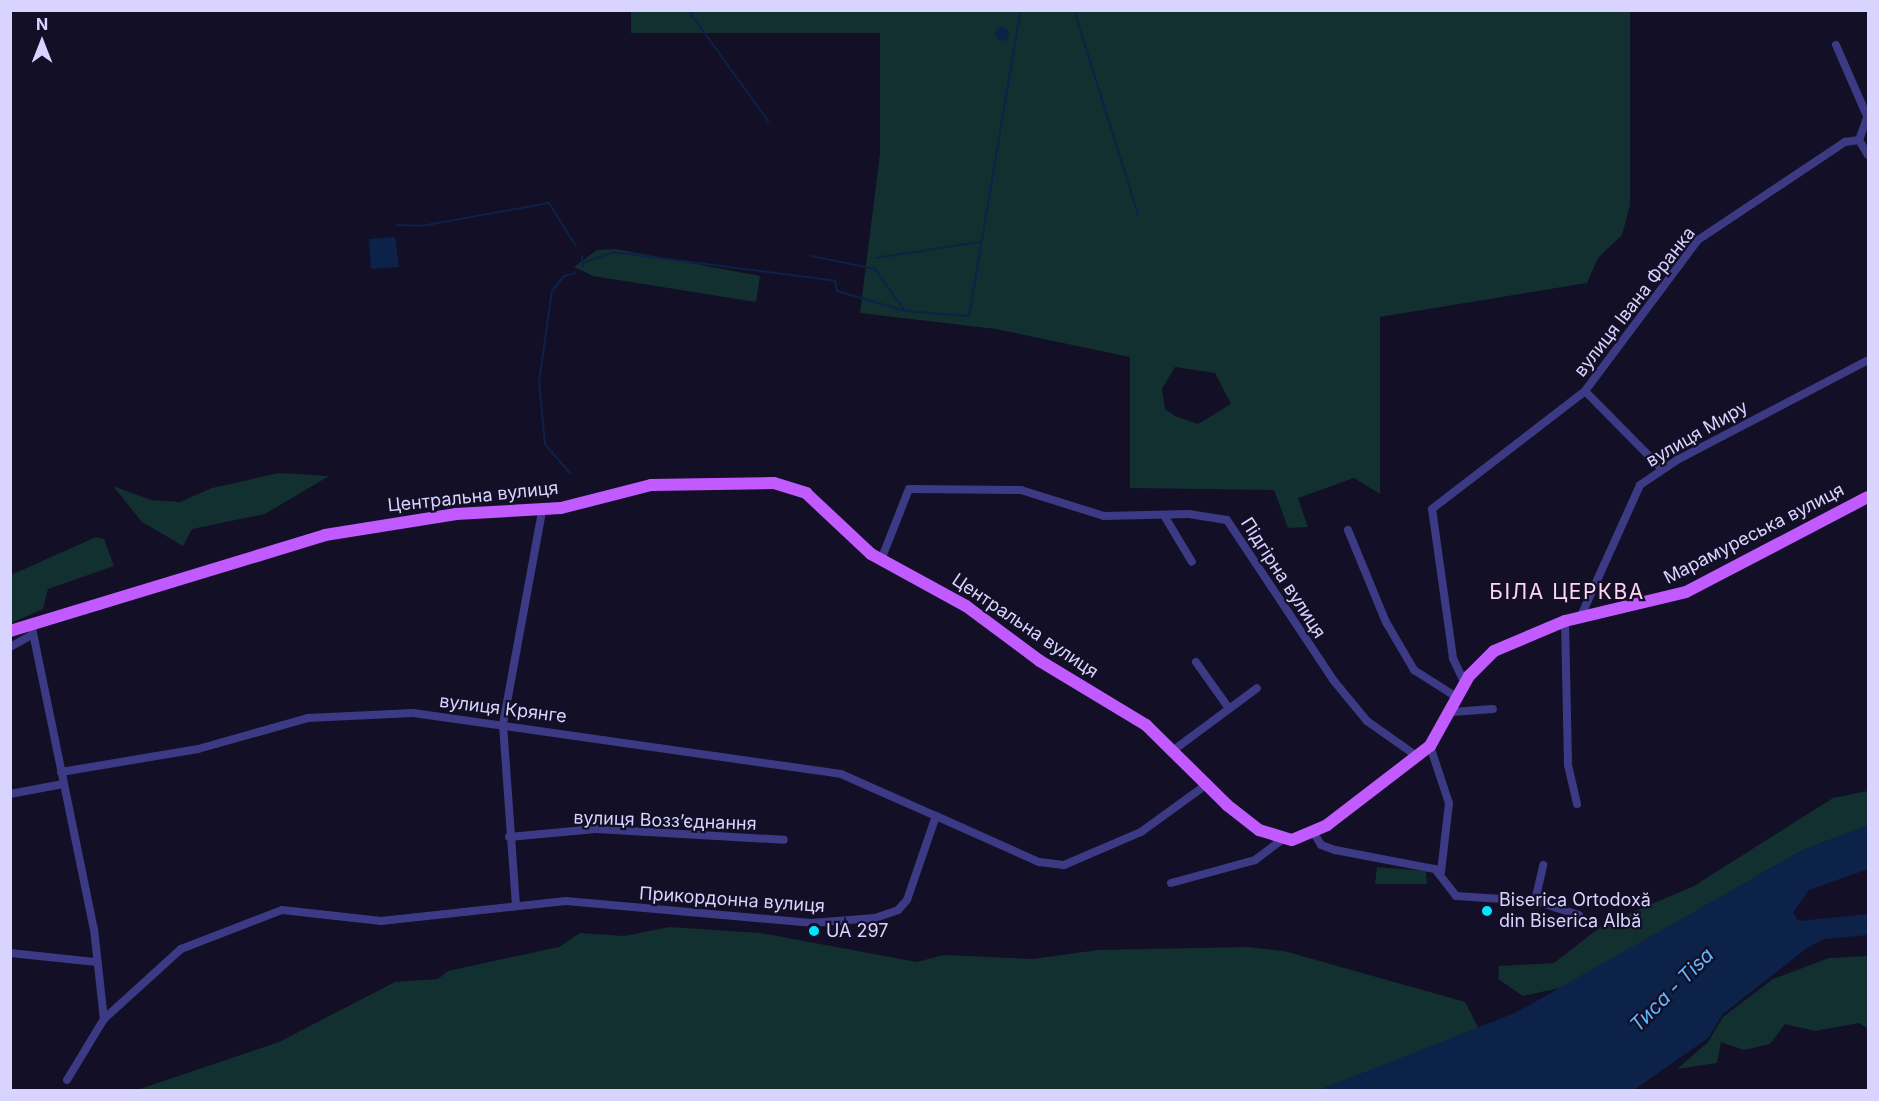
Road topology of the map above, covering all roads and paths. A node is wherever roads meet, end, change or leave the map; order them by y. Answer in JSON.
{"nodes":[{"id":1,"x":1836,"y":45,"type":"dead end"},
{"id":2,"x":1868,"y":115,"type":"edge"},
{"id":3,"x":1858,"y":140,"type":"junction"},
{"id":4,"x":1869,"y":155,"type":"edge"},
{"id":5,"x":1869,"y":360,"type":"edge"},
{"id":6,"x":1585,"y":392,"type":"junction"},
{"id":7,"x":1662,"y":469,"type":"junction"},
{"id":8,"x":1869,"y":496,"type":"edge"},
{"id":9,"x":542,"y":511,"type":"junction"},
{"id":10,"x":1164,"y":517,"type":"junction"},
{"id":11,"x":1348,"y":530,"type":"dead end"},
{"id":12,"x":881,"y":560,"type":"junction"},
{"id":13,"x":1192,"y":562,"type":"dead end"},
{"id":14,"x":1580,"y":618,"type":"junction"},
{"id":15,"x":1565,"y":621,"type":"junction"},
{"id":16,"x":32,"y":628,"type":"junction"},
{"id":17,"x":10,"y":631,"type":"edge"},
{"id":18,"x":10,"y":647,"type":"edge"},
{"id":19,"x":1196,"y":662,"type":"dead end"},
{"id":20,"x":1465,"y":684,"type":"junction"},
{"id":21,"x":1257,"y":688,"type":"dead end"},
{"id":22,"x":1458,"y":698,"type":"junction"},
{"id":23,"x":1228,"y":707,"type":"junction"},
{"id":24,"x":1493,"y":709,"type":"dead end"},
{"id":25,"x":1452,"y":712,"type":"junction"},
{"id":26,"x":503,"y":724,"type":"junction"},
{"id":27,"x":1430,"y":746,"type":"junction"},
{"id":28,"x":1175,"y":749,"type":"junction"},
{"id":29,"x":1418,"y":757,"type":"junction"},
{"id":30,"x":61,"y":772,"type":"junction"},
{"id":31,"x":63,"y":784,"type":"junction"},
{"id":32,"x":1206,"y":785,"type":"junction"},
{"id":33,"x":10,"y":794,"type":"edge"},
{"id":34,"x":1577,"y":804,"type":"dead end"},
{"id":35,"x":936,"y":816,"type":"junction"},
{"id":36,"x":1313,"y":832,"type":"junction"},
{"id":37,"x":509,"y":837,"type":"junction"},
{"id":38,"x":1283,"y":839,"type":"junction"},
{"id":39,"x":783,"y":840,"type":"dead end"},
{"id":40,"x":1543,"y":864,"type":"dead end"},
{"id":41,"x":1441,"y":872,"type":"junction"},
{"id":42,"x":1171,"y":882,"type":"dead end"},
{"id":43,"x":1535,"y":901,"type":"junction"},
{"id":44,"x":516,"y":906,"type":"junction"},
{"id":45,"x":1579,"y":915,"type":"dead end"},
{"id":46,"x":10,"y":953,"type":"edge"},
{"id":47,"x":95,"y":962,"type":"junction"},
{"id":48,"x":104,"y":1019,"type":"junction"},
{"id":49,"x":67,"y":1080,"type":"dead end"}],
"edges":[{"from":1,"to":2,"type":"street"},
{"from":2,"to":3,"type":"street"},
{"from":3,"to":4,"type":"street"},
{"from":3,"to":6,"type":"street","name":"вулиця Івана Франка"},
{"from":5,"to":7,"type":"street","name":"вулиця Миру"},
{"from":6,"to":7,"type":"street"},
{"from":6,"to":20,"type":"street","name":"вулиця Івана Франка"},
{"from":7,"to":14,"type":"street","name":"вулиця Миру"},
{"from":8,"to":14,"type":"main road","name":"Марамуреська вулиця"},
{"from":9,"to":12,"type":"main road","name":"Центральна вулиця"},
{"from":9,"to":16,"type":"main road","name":"Центральна вулиця"},
{"from":9,"to":26,"type":"street"},
{"from":10,"to":12,"type":"street","name":"Підгірна вулиця"},
{"from":10,"to":13,"type":"street"},
{"from":10,"to":29,"type":"street","name":"Підгірна вулиця"},
{"from":11,"to":22,"type":"street"},
{"from":12,"to":28,"type":"main road","name":"Центральна вулиця"},
{"from":14,"to":15,"type":"main road","name":"Марамуреська вулиця"},
{"from":15,"to":20,"type":"main road","name":"Марамуреська вулиця"},
{"from":15,"to":34,"type":"street"},
{"from":16,"to":17,"type":"main road","name":"Центральна вулиця"},
{"from":16,"to":18,"type":"street"},
{"from":16,"to":30,"type":"street"},
{"from":19,"to":23,"type":"street"},
{"from":20,"to":22,"type":"main road","name":"Марамуреська вулиця"},
{"from":21,"to":23,"type":"street"},
{"from":22,"to":25,"type":"main road","name":"Марамуреська вулиця"},
{"from":23,"to":28,"type":"street"},
{"from":24,"to":25,"type":"street"},
{"from":25,"to":27,"type":"main road","name":"Марамуреська вулиця"},
{"from":26,"to":30,"type":"street","name":"вулиця Крянге"},
{"from":26,"to":35,"type":"street","name":"вулиця Крянге"},
{"from":26,"to":37,"type":"street"},
{"from":27,"to":29,"type":"main road","name":"Марамуреська вулиця"},
{"from":27,"to":41,"type":"street"},
{"from":28,"to":32,"type":"main road","name":"Центральна вулиця"},
{"from":29,"to":36,"type":"main road","name":"Марамуреська вулиця"},
{"from":30,"to":31,"type":"street"},
{"from":31,"to":33,"type":"street"},
{"from":31,"to":47,"type":"street"},
{"from":32,"to":35,"type":"street"},
{"from":32,"to":38,"type":"main road","name":"Центральна вулиця"},
{"from":35,"to":44,"type":"street","name":"Прикордонна вулиця"},
{"from":36,"to":38,"type":"main road"},
{"from":36,"to":41,"type":"street"},
{"from":37,"to":39,"type":"street","name":"вулиця Воззʼєднання"},
{"from":37,"to":44,"type":"street"},
{"from":38,"to":42,"type":"street"},
{"from":40,"to":43,"type":"street"},
{"from":41,"to":43,"type":"street"},
{"from":43,"to":45,"type":"street"},
{"from":44,"to":48,"type":"street","name":"Прикордонна вулиця"},
{"from":46,"to":47,"type":"street"},
{"from":47,"to":48,"type":"street"},
{"from":48,"to":49,"type":"street","name":"Прикордонна вулиця"}]}
